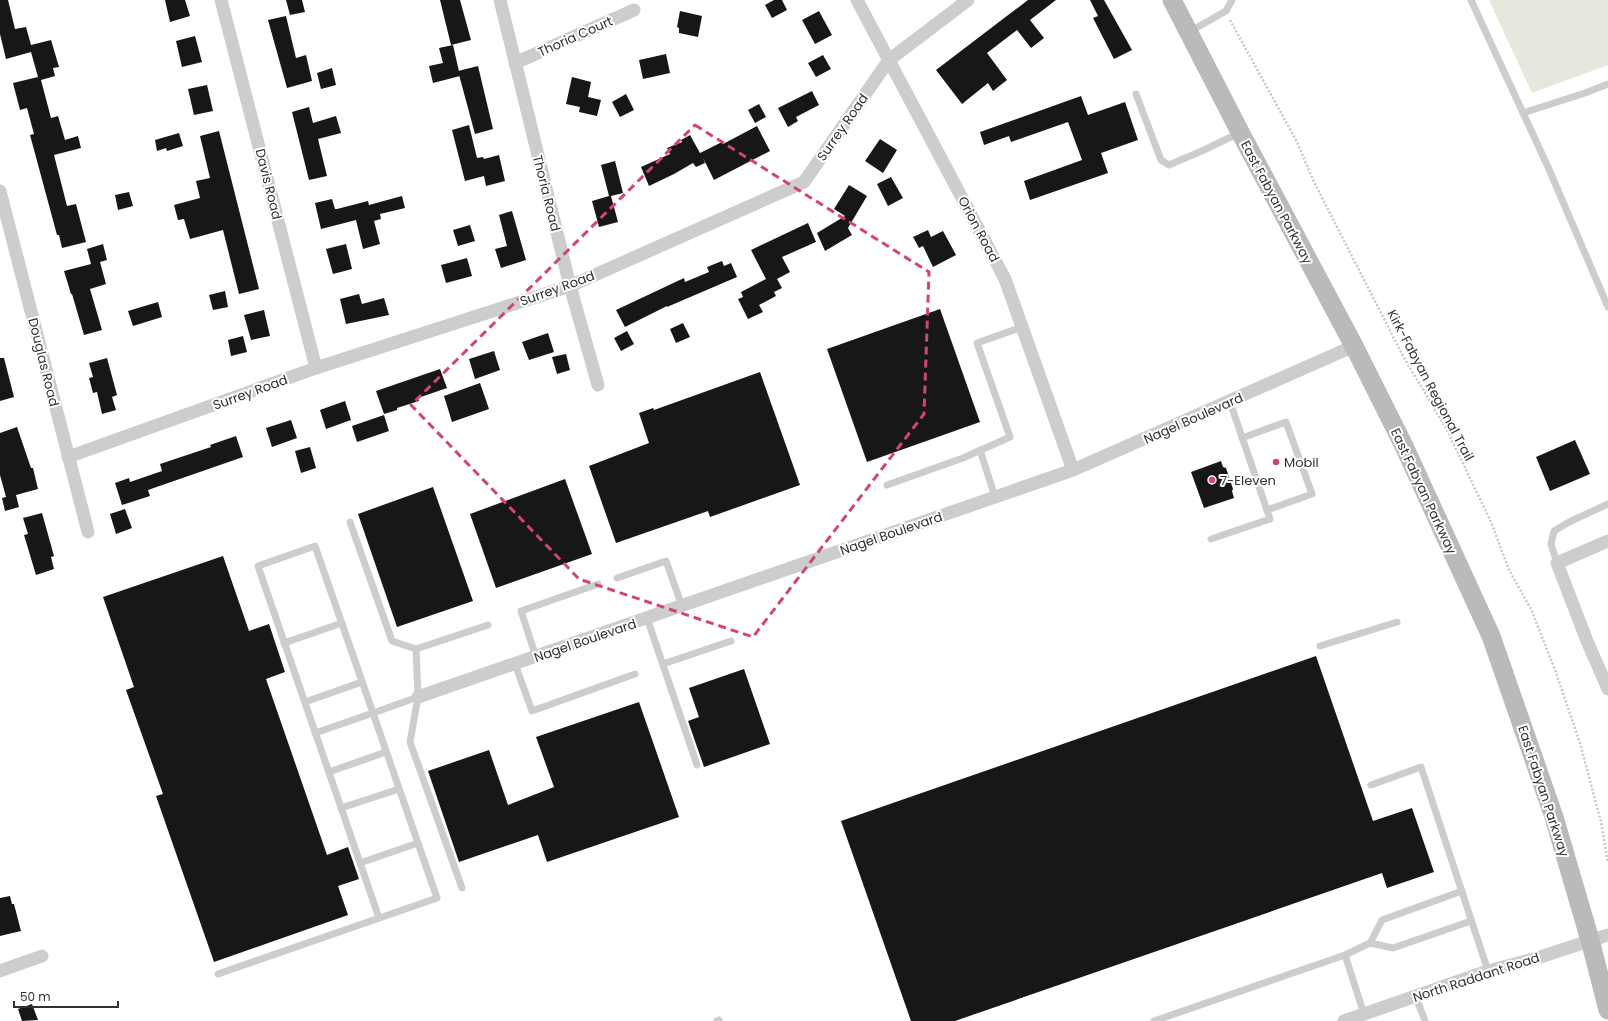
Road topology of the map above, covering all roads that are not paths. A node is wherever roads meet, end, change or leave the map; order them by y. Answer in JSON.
{"nodes":[{"id":1,"x":221,"y":0,"type":"edge"},
{"id":2,"x":500,"y":0,"type":"edge"},
{"id":3,"x":857,"y":0,"type":"edge"},
{"id":4,"x":968,"y":0,"type":"edge"},
{"id":5,"x":1172,"y":0,"type":"edge"},
{"id":6,"x":1232,"y":0,"type":"edge"},
{"id":7,"x":1471,"y":0,"type":"edge"},
{"id":8,"x":634,"y":10,"type":"dead end"},
{"id":9,"x":1188,"y":32,"type":"junction"},
{"id":10,"x":889,"y":60,"type":"junction"},
{"id":11,"x":516,"y":62,"type":"junction"},
{"id":12,"x":1608,"y":84,"type":"edge"},
{"id":13,"x":1136,"y":94,"type":"dead end"},
{"id":14,"x":1523,"y":113,"type":"junction"},
{"id":15,"x":1240,"y":132,"type":"junction"},
{"id":16,"x":0,"y":191,"type":"edge"},
{"id":17,"x":570,"y":286,"type":"junction"},
{"id":18,"x":1608,"y":307,"type":"edge"},
{"id":19,"x":1022,"y":327,"type":"junction"},
{"id":20,"x":1354,"y":346,"type":"junction"},
{"id":21,"x":316,"y":368,"type":"junction"},
{"id":22,"x":598,"y":385,"type":"dead end"},
{"id":23,"x":1230,"y":402,"type":"junction"},
{"id":24,"x":1242,"y":438,"type":"junction"},
{"id":25,"x":980,"y":450,"type":"junction"},
{"id":26,"x":68,"y":457,"type":"junction"},
{"id":27,"x":1073,"y":470,"type":"junction"},
{"id":28,"x":887,"y":485,"type":"dead end"},
{"id":29,"x":995,"y":497,"type":"junction"},
{"id":30,"x":1608,"y":504,"type":"edge"},
{"id":31,"x":1267,"y":510,"type":"junction"},
{"id":32,"x":350,"y":522,"type":"dead end"},
{"id":33,"x":88,"y":532,"type":"dead end"},
{"id":34,"x":1211,"y":540,"type":"dead end"},
{"id":35,"x":1608,"y":541,"type":"edge"},
{"id":36,"x":1557,"y":563,"type":"junction"},
{"id":37,"x":617,"y":578,"type":"dead end"},
{"id":38,"x":598,"y":584,"type":"dead end"},
{"id":39,"x":682,"y":606,"type":"junction"},
{"id":40,"x":647,"y":618,"type":"junction"},
{"id":41,"x":1397,"y":622,"type":"dead end"},
{"id":42,"x":342,"y":623,"type":"junction"},
{"id":43,"x":488,"y":625,"type":"dead end"},
{"id":44,"x":731,"y":641,"type":"dead end"},
{"id":45,"x":284,"y":643,"type":"junction"},
{"id":46,"x":1320,"y":646,"type":"dead end"},
{"id":47,"x":416,"y":650,"type":"junction"},
{"id":48,"x":536,"y":657,"type":"junction"},
{"id":49,"x":515,"y":664,"type":"junction"},
{"id":50,"x":663,"y":664,"type":"junction"},
{"id":51,"x":635,"y":674,"type":"dead end"},
{"id":52,"x":362,"y":682,"type":"junction"},
{"id":53,"x":1607,"y":685,"type":"edge"},
{"id":54,"x":418,"y":698,"type":"junction"},
{"id":55,"x":304,"y":702,"type":"junction"},
{"id":56,"x":373,"y":713,"type":"junction"},
{"id":57,"x":315,"y":733,"type":"junction"},
{"id":58,"x":386,"y":752,"type":"junction"},
{"id":59,"x":697,"y":765,"type":"dead end"},
{"id":60,"x":329,"y":772,"type":"junction"},
{"id":61,"x":1371,"y":785,"type":"dead end"},
{"id":62,"x":399,"y":789,"type":"junction"},
{"id":63,"x":341,"y":808,"type":"junction"},
{"id":64,"x":418,"y":843,"type":"junction"},
{"id":65,"x":360,"y":863,"type":"junction"},
{"id":66,"x":462,"y":888,"type":"dead end"},
{"id":67,"x":1462,"y":891,"type":"junction"},
{"id":68,"x":379,"y":918,"type":"junction"},
{"id":69,"x":1471,"y":920,"type":"junction"},
{"id":70,"x":1608,"y":935,"type":"edge"},
{"id":71,"x":1590,"y":940,"type":"junction"},
{"id":72,"x":1370,"y":943,"type":"junction"},
{"id":73,"x":1345,"y":955,"type":"junction"},
{"id":74,"x":42,"y":956,"type":"dead end"},
{"id":75,"x":0,"y":971,"type":"edge"},
{"id":76,"x":1488,"y":971,"type":"junction"},
{"id":77,"x":218,"y":974,"type":"dead end"},
{"id":78,"x":1416,"y":997,"type":"junction"},
{"id":79,"x":1608,"y":1010,"type":"edge"},
{"id":80,"x":1364,"y":1014,"type":"junction"},
{"id":81,"x":1154,"y":1021,"type":"edge"},
{"id":82,"x":1344,"y":1021,"type":"edge"},
{"id":83,"x":1425,"y":1021,"type":"edge"}],
"edges":[{"from":1,"to":21,"type":"street","name":"Davis Road"},
{"from":2,"to":11,"type":"street","name":"Thoria Road"},
{"from":3,"to":10,"type":"street","name":"Orion Road"},
{"from":4,"to":10,"type":"street","name":"Surrey Road"},
{"from":5,"to":9,"type":"main road","name":"East Fabyan Parkway"},
{"from":6,"to":9,"type":"lane"},
{"from":7,"to":14,"type":"lane"},
{"from":8,"to":11,"type":"street","name":"Thoria Court"},
{"from":9,"to":15,"type":"main road","name":"East Fabyan Parkway"},
{"from":10,"to":17,"type":"street","name":"Surrey Road"},
{"from":10,"to":19,"type":"street","name":"Orion Road"},
{"from":11,"to":17,"type":"street","name":"Thoria Road"},
{"from":12,"to":14,"type":"lane"},
{"from":13,"to":15,"type":"lane"},
{"from":14,"to":18,"type":"lane"},
{"from":15,"to":20,"type":"main road","name":"East Fabyan Parkway"},
{"from":16,"to":26,"type":"street","name":"Douglas Road"},
{"from":17,"to":21,"type":"street","name":"Surrey Road"},
{"from":17,"to":22,"type":"street","name":"Thoria Road"},
{"from":19,"to":25,"type":"lane"},
{"from":19,"to":27,"type":"street","name":"Orion Road"},
{"from":20,"to":23,"type":"street","name":"Nagel Boulevard"},
{"from":20,"to":71,"type":"main road","name":"East Fabyan Parkway"},
{"from":21,"to":26,"type":"street","name":"Surrey Road"},
{"from":23,"to":24,"type":"lane"},
{"from":23,"to":27,"type":"street","name":"Nagel Boulevard"},
{"from":24,"to":31,"type":"lane"},
{"from":24,"to":31,"type":"lane"},
{"from":25,"to":28,"type":"lane"},
{"from":25,"to":29,"type":"lane"},
{"from":26,"to":33,"type":"street","name":"Douglas Road"},
{"from":27,"to":29,"type":"street","name":"Nagel Boulevard"},
{"from":29,"to":39,"type":"street","name":"Nagel Boulevard"},
{"from":30,"to":36,"type":"lane"},
{"from":31,"to":34,"type":"lane"},
{"from":32,"to":47,"type":"lane"},
{"from":35,"to":36,"type":"street"},
{"from":36,"to":53,"type":"street"},
{"from":37,"to":39,"type":"lane"},
{"from":38,"to":48,"type":"lane"},
{"from":39,"to":40,"type":"street","name":"Nagel Boulevard"},
{"from":40,"to":48,"type":"street","name":"Nagel Boulevard"},
{"from":40,"to":50,"type":"lane"},
{"from":41,"to":46,"type":"lane"},
{"from":42,"to":45,"type":"lane"},
{"from":42,"to":45,"type":"lane"},
{"from":42,"to":52,"type":"lane"},
{"from":43,"to":47,"type":"lane"},
{"from":44,"to":50,"type":"lane"},
{"from":45,"to":55,"type":"lane"},
{"from":47,"to":54,"type":"lane"},
{"from":48,"to":49,"type":"street","name":"Nagel Boulevard"},
{"from":49,"to":51,"type":"lane"},
{"from":49,"to":54,"type":"street","name":"Nagel Boulevard"},
{"from":50,"to":59,"type":"lane"},
{"from":52,"to":55,"type":"lane"},
{"from":52,"to":56,"type":"lane"},
{"from":54,"to":56,"type":"lane"},
{"from":54,"to":66,"type":"lane"},
{"from":55,"to":57,"type":"lane"},
{"from":56,"to":57,"type":"lane"},
{"from":56,"to":58,"type":"lane"},
{"from":57,"to":60,"type":"lane"},
{"from":58,"to":60,"type":"lane"},
{"from":58,"to":62,"type":"lane"},
{"from":60,"to":63,"type":"lane"},
{"from":61,"to":67,"type":"lane"},
{"from":62,"to":63,"type":"lane"},
{"from":62,"to":64,"type":"lane"},
{"from":63,"to":65,"type":"lane"},
{"from":64,"to":65,"type":"lane"},
{"from":64,"to":68,"type":"lane"},
{"from":65,"to":68,"type":"lane"},
{"from":67,"to":69,"type":"lane"},
{"from":67,"to":72,"type":"lane"},
{"from":68,"to":77,"type":"lane"},
{"from":69,"to":72,"type":"lane"},
{"from":69,"to":76,"type":"lane"},
{"from":70,"to":71,"type":"street","name":"North Raddant Road"},
{"from":71,"to":76,"type":"street","name":"North Raddant Road"},
{"from":71,"to":79,"type":"main road","name":"East Fabyan Parkway"},
{"from":72,"to":73,"type":"lane"},
{"from":73,"to":80,"type":"lane"},
{"from":73,"to":81,"type":"lane"},
{"from":74,"to":75,"type":"street"},
{"from":76,"to":78,"type":"street","name":"North Raddant Road"},
{"from":78,"to":80,"type":"street","name":"North Raddant Road"},
{"from":78,"to":83,"type":"lane"},
{"from":80,"to":82,"type":"street","name":"North Raddant Road"}]}
